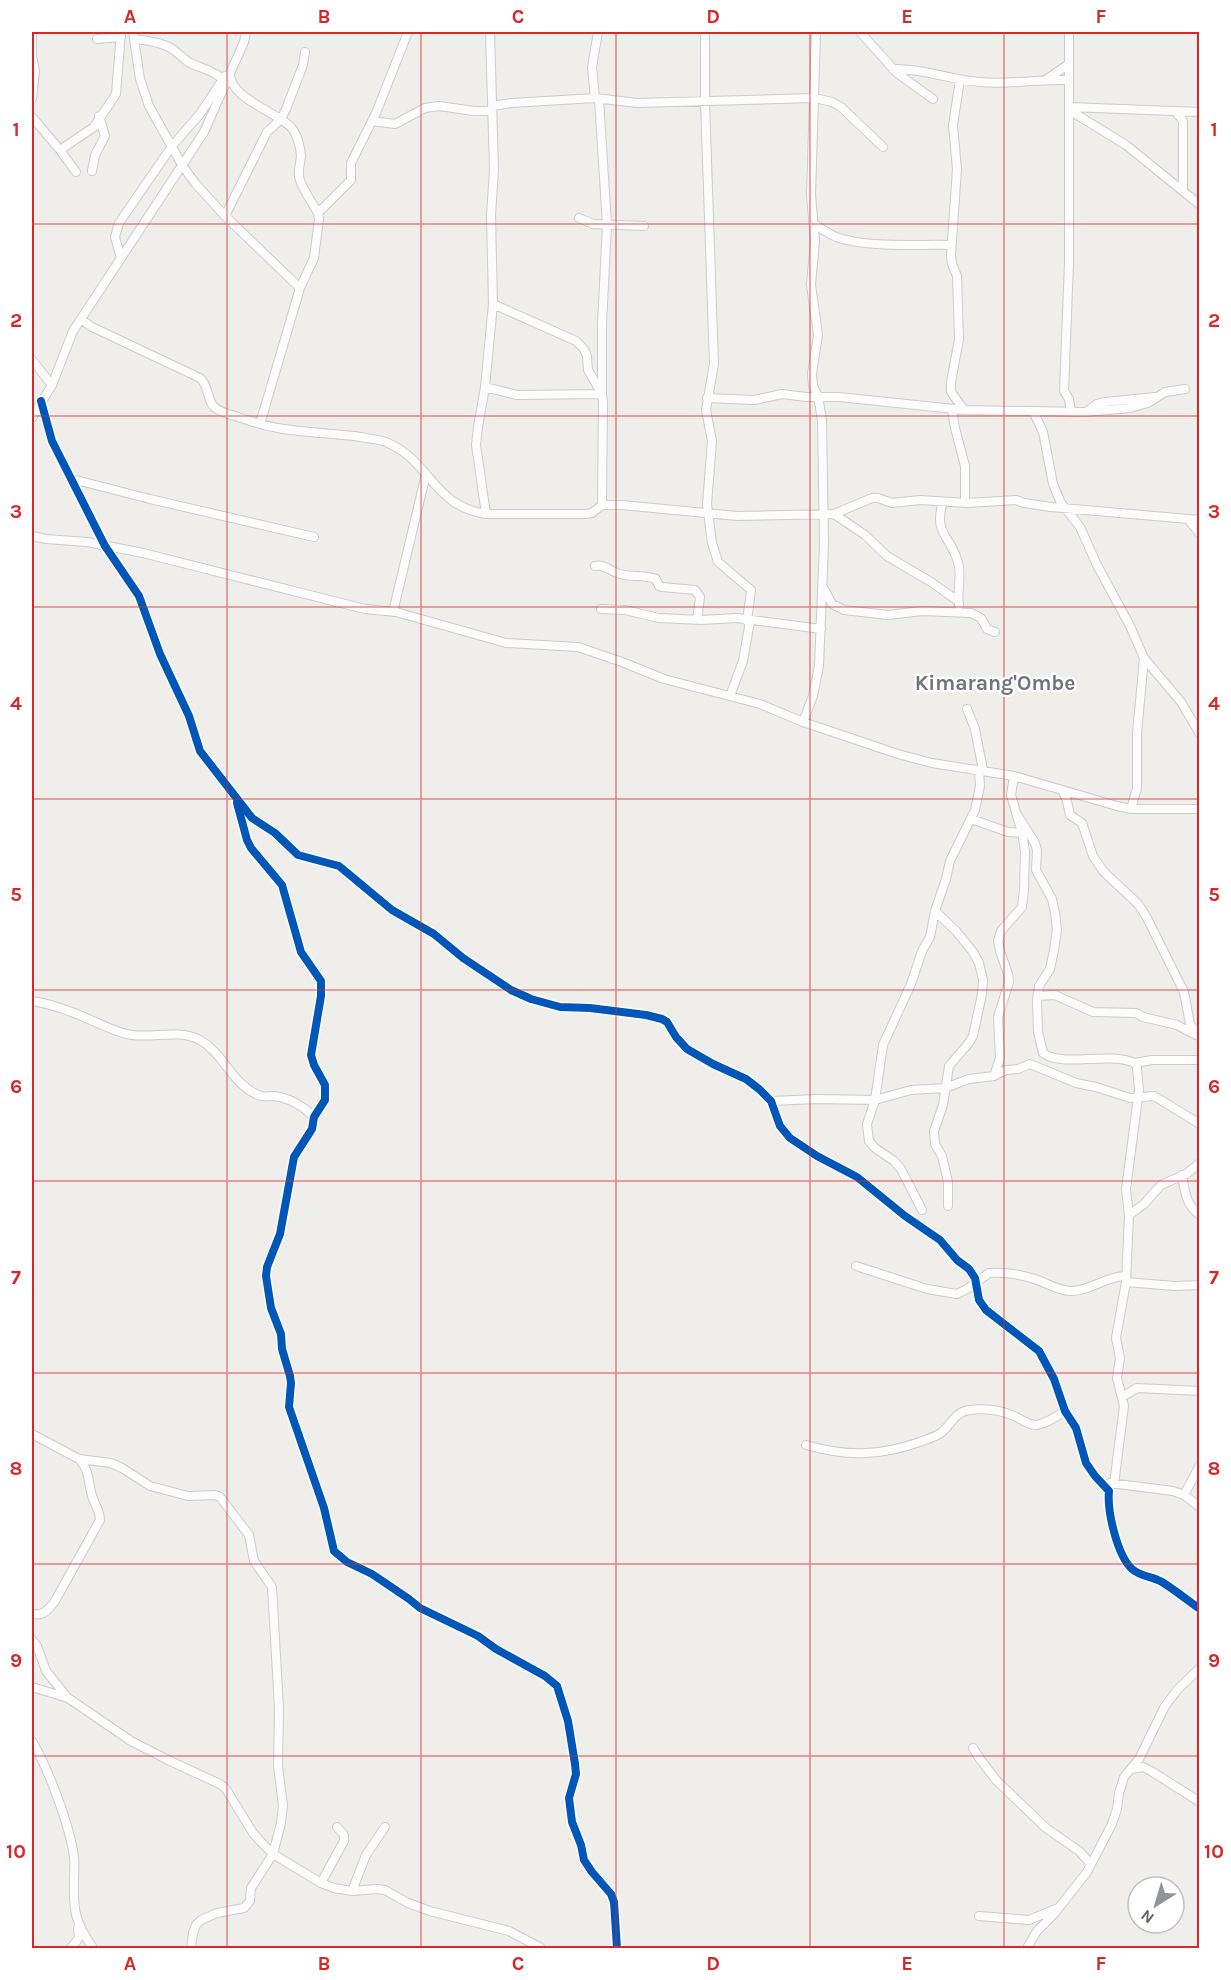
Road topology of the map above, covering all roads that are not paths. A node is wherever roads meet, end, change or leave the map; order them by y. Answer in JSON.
{"nodes":[{"id":1,"x":32,"y":32,"type":"edge"},
{"id":2,"x":246,"y":32,"type":"edge"},
{"id":3,"x":408,"y":32,"type":"edge"},
{"id":4,"x":490,"y":32,"type":"edge"},
{"id":5,"x":598,"y":32,"type":"edge"},
{"id":6,"x":705,"y":32,"type":"edge"},
{"id":7,"x":816,"y":32,"type":"edge"},
{"id":8,"x":860,"y":32,"type":"edge"},
{"id":9,"x":1069,"y":32,"type":"edge"},
{"id":10,"x":121,"y":34,"type":"edge"},
{"id":11,"x":134,"y":35,"type":"edge"},
{"id":12,"x":97,"y":39,"type":"dead end"},
{"id":13,"x":305,"y":52,"type":"dead end"},
{"id":14,"x":1069,"y":64,"type":"junction"},
{"id":15,"x":893,"y":69,"type":"junction"},
{"id":16,"x":226,"y":76,"type":"junction"},
{"id":17,"x":1047,"y":79,"type":"junction"},
{"id":18,"x":960,"y":80,"type":"junction"},
{"id":19,"x":1068,"y":80,"type":"junction"},
{"id":20,"x":815,"y":98,"type":"junction"},
{"id":21,"x":32,"y":99,"type":"edge"},
{"id":22,"x":597,"y":99,"type":"junction"},
{"id":23,"x":933,"y":99,"type":"dead end"},
{"id":24,"x":705,"y":102,"type":"junction"},
{"id":25,"x":1069,"y":108,"type":"junction"},
{"id":26,"x":492,"y":109,"type":"junction"},
{"id":27,"x":1175,"y":111,"type":"junction"},
{"id":28,"x":1200,"y":112,"type":"edge"},
{"id":29,"x":99,"y":116,"type":"junction"},
{"id":30,"x":32,"y":117,"type":"edge"},
{"id":31,"x":281,"y":119,"type":"junction"},
{"id":32,"x":372,"y":121,"type":"junction"},
{"id":33,"x":172,"y":146,"type":"junction"},
{"id":34,"x":883,"y":147,"type":"dead end"},
{"id":35,"x":60,"y":150,"type":"junction"},
{"id":36,"x":182,"y":165,"type":"junction"},
{"id":37,"x":92,"y":171,"type":"dead end"},
{"id":38,"x":76,"y":172,"type":"dead end"},
{"id":39,"x":1183,"y":190,"type":"junction"},
{"id":40,"x":1200,"y":205,"type":"edge"},
{"id":41,"x":318,"y":213,"type":"junction"},
{"id":42,"x":225,"y":216,"type":"junction"},
{"id":43,"x":579,"y":218,"type":"dead end"},
{"id":44,"x":814,"y":224,"type":"junction"},
{"id":45,"x":607,"y":225,"type":"junction"},
{"id":46,"x":644,"y":226,"type":"dead end"},
{"id":47,"x":951,"y":245,"type":"junction"},
{"id":48,"x":121,"y":258,"type":"junction"},
{"id":49,"x":300,"y":288,"type":"junction"},
{"id":50,"x":493,"y":304,"type":"junction"},
{"id":51,"x":82,"y":320,"type":"junction"},
{"id":52,"x":32,"y":360,"type":"edge"},
{"id":53,"x":52,"y":385,"type":"junction"},
{"id":54,"x":485,"y":387,"type":"junction"},
{"id":55,"x":1185,"y":389,"type":"dead end"},
{"id":56,"x":602,"y":394,"type":"junction"},
{"id":57,"x":818,"y":396,"type":"junction"},
{"id":58,"x":707,"y":398,"type":"junction"},
{"id":59,"x":41,"y":401,"type":"junction"},
{"id":60,"x":952,"y":409,"type":"junction"},
{"id":61,"x":964,"y":410,"type":"junction"},
{"id":62,"x":1071,"y":412,"type":"junction"},
{"id":63,"x":1034,"y":413,"type":"junction"},
{"id":64,"x":32,"y":418,"type":"edge"},
{"id":65,"x":260,"y":424,"type":"junction"},
{"id":66,"x":426,"y":474,"type":"junction"},
{"id":67,"x":72,"y":479,"type":"junction"},
{"id":68,"x":943,"y":502,"type":"junction"},
{"id":69,"x":965,"y":503,"type":"junction"},
{"id":70,"x":602,"y":505,"type":"junction"},
{"id":71,"x":1065,"y":508,"type":"junction"},
{"id":72,"x":708,"y":513,"type":"junction"},
{"id":73,"x":486,"y":514,"type":"junction"},
{"id":74,"x":824,"y":514,"type":"junction"},
{"id":75,"x":834,"y":514,"type":"junction"},
{"id":76,"x":1188,"y":519,"type":"junction"},
{"id":77,"x":1200,"y":520,"type":"edge"},
{"id":78,"x":1200,"y":534,"type":"edge"},
{"id":79,"x":32,"y":536,"type":"edge"},
{"id":80,"x":314,"y":537,"type":"dead end"},
{"id":81,"x":105,"y":546,"type":"junction"},
{"id":82,"x":595,"y":566,"type":"dead end"},
{"id":83,"x":822,"y":584,"type":"junction"},
{"id":84,"x":958,"y":602,"type":"junction"},
{"id":85,"x":601,"y":609,"type":"dead end"},
{"id":86,"x":393,"y":612,"type":"junction"},
{"id":87,"x":959,"y":612,"type":"junction"},
{"id":88,"x":697,"y":620,"type":"junction"},
{"id":89,"x":748,"y":621,"type":"junction"},
{"id":90,"x":821,"y":629,"type":"junction"},
{"id":91,"x":995,"y":632,"type":"dead end"},
{"id":92,"x":1144,"y":658,"type":"junction"},
{"id":93,"x":730,"y":696,"type":"junction"},
{"id":94,"x":967,"y":709,"type":"dead end"},
{"id":95,"x":803,"y":722,"type":"junction"},
{"id":96,"x":1200,"y":734,"type":"edge"},
{"id":97,"x":981,"y":770,"type":"junction"},
{"id":98,"x":1014,"y":776,"type":"junction"},
{"id":99,"x":1063,"y":792,"type":"junction"},
{"id":100,"x":236,"y":796,"type":"junction"},
{"id":101,"x":1131,"y":809,"type":"junction"},
{"id":102,"x":1200,"y":809,"type":"edge"},
{"id":103,"x":1016,"y":813,"type":"junction"},
{"id":104,"x":971,"y":819,"type":"junction"},
{"id":105,"x":1022,"y":832,"type":"junction"},
{"id":106,"x":935,"y":911,"type":"junction"},
{"id":107,"x":1038,"y":996,"type":"junction"},
{"id":108,"x":32,"y":1001,"type":"edge"},
{"id":109,"x":1199,"y":1036,"type":"edge"},
{"id":110,"x":1200,"y":1060,"type":"edge"},
{"id":111,"x":1135,"y":1064,"type":"junction"},
{"id":112,"x":994,"y":1076,"type":"junction"},
{"id":113,"x":945,"y":1088,"type":"junction"},
{"id":114,"x":1138,"y":1098,"type":"junction"},
{"id":115,"x":875,"y":1100,"type":"junction"},
{"id":116,"x":771,"y":1101,"type":"junction"},
{"id":117,"x":314,"y":1117,"type":"junction"},
{"id":118,"x":1200,"y":1124,"type":"edge"},
{"id":119,"x":1200,"y":1163,"type":"edge"},
{"id":120,"x":1182,"y":1175,"type":"junction"},
{"id":121,"x":948,"y":1206,"type":"dead end"},
{"id":122,"x":922,"y":1210,"type":"dead end"},
{"id":123,"x":1129,"y":1215,"type":"junction"},
{"id":124,"x":1200,"y":1215,"type":"edge"},
{"id":125,"x":856,"y":1266,"type":"dead end"},
{"id":126,"x":1126,"y":1279,"type":"junction"},
{"id":127,"x":975,"y":1283,"type":"junction"},
{"id":128,"x":1200,"y":1285,"type":"edge"},
{"id":129,"x":1200,"y":1391,"type":"edge"},
{"id":130,"x":1122,"y":1397,"type":"junction"},
{"id":131,"x":1065,"y":1411,"type":"junction"},
{"id":132,"x":32,"y":1434,"type":"edge"},
{"id":133,"x":806,"y":1445,"type":"dead end"},
{"id":134,"x":79,"y":1459,"type":"junction"},
{"id":135,"x":1200,"y":1465,"type":"edge"},
{"id":136,"x":1102,"y":1482,"type":"junction"},
{"id":137,"x":1114,"y":1484,"type":"junction"},
{"id":138,"x":1184,"y":1495,"type":"junction"},
{"id":139,"x":1200,"y":1507,"type":"edge"},
{"id":140,"x":1200,"y":1609,"type":"edge"},
{"id":141,"x":32,"y":1613,"type":"edge"},
{"id":142,"x":32,"y":1640,"type":"edge"},
{"id":143,"x":1200,"y":1668,"type":"edge"},
{"id":144,"x":32,"y":1687,"type":"edge"},
{"id":145,"x":68,"y":1698,"type":"junction"},
{"id":146,"x":32,"y":1741,"type":"edge"},
{"id":147,"x":974,"y":1748,"type":"dead end"},
{"id":148,"x":1131,"y":1769,"type":"junction"},
{"id":149,"x":1200,"y":1802,"type":"edge"},
{"id":150,"x":337,"y":1827,"type":"dead end"},
{"id":151,"x":384,"y":1827,"type":"dead end"},
{"id":152,"x":273,"y":1854,"type":"junction"},
{"id":153,"x":1091,"y":1864,"type":"junction"},
{"id":154,"x":321,"y":1883,"type":"junction"},
{"id":155,"x":352,"y":1891,"type":"junction"},
{"id":156,"x":1060,"y":1907,"type":"junction"},
{"id":157,"x":979,"y":1916,"type":"dead end"},
{"id":158,"x":77,"y":1921,"type":"junction"},
{"id":159,"x":71,"y":1948,"type":"edge"},
{"id":160,"x":93,"y":1948,"type":"edge"},
{"id":161,"x":190,"y":1948,"type":"edge"},
{"id":162,"x":541,"y":1948,"type":"edge"},
{"id":163,"x":617,"y":1948,"type":"edge"},
{"id":164,"x":1027,"y":1948,"type":"edge"}],
"edges":[{"from":1,"to":21,"type":"street"},
{"from":2,"to":16,"type":"street"},
{"from":3,"to":32,"type":"street"},
{"from":4,"to":26,"type":"street"},
{"from":5,"to":22,"type":"street"},
{"from":6,"to":24,"type":"street"},
{"from":7,"to":20,"type":"street"},
{"from":8,"to":15,"type":"street"},
{"from":9,"to":14,"type":"street"},
{"from":10,"to":12,"type":"street"},
{"from":10,"to":29,"type":"street"},
{"from":11,"to":16,"type":"street"},
{"from":11,"to":33,"type":"street"},
{"from":13,"to":31,"type":"street"},
{"from":14,"to":17,"type":"street"},
{"from":14,"to":19,"type":"street"},
{"from":15,"to":18,"type":"street"},
{"from":15,"to":23,"type":"street"},
{"from":16,"to":31,"type":"street"},
{"from":16,"to":33,"type":"street"},
{"from":16,"to":36,"type":"street"},
{"from":17,"to":18,"type":"street"},
{"from":17,"to":19,"type":"street"},
{"from":18,"to":47,"type":"street"},
{"from":19,"to":25,"type":"street"},
{"from":20,"to":24,"type":"street"},
{"from":20,"to":34,"type":"street"},
{"from":20,"to":44,"type":"street"},
{"from":22,"to":24,"type":"street"},
{"from":22,"to":26,"type":"street"},
{"from":22,"to":45,"type":"street"},
{"from":24,"to":58,"type":"street"},
{"from":25,"to":27,"type":"street"},
{"from":25,"to":39,"type":"street"},
{"from":25,"to":62,"type":"street"},
{"from":26,"to":32,"type":"street"},
{"from":26,"to":50,"type":"street"},
{"from":27,"to":28,"type":"street"},
{"from":27,"to":39,"type":"street"},
{"from":29,"to":35,"type":"street"},
{"from":29,"to":37,"type":"street"},
{"from":30,"to":35,"type":"street"},
{"from":31,"to":41,"type":"street"},
{"from":31,"to":42,"type":"street"},
{"from":32,"to":41,"type":"street"},
{"from":33,"to":36,"type":"street"},
{"from":33,"to":48,"type":"street"},
{"from":35,"to":38,"type":"street"},
{"from":36,"to":42,"type":"street"},
{"from":36,"to":48,"type":"street"},
{"from":39,"to":40,"type":"street"},
{"from":41,"to":49,"type":"street"},
{"from":42,"to":49,"type":"street"},
{"from":43,"to":45,"type":"street"},
{"from":44,"to":47,"type":"street"},
{"from":44,"to":57,"type":"street"},
{"from":45,"to":46,"type":"street"},
{"from":45,"to":56,"type":"street"},
{"from":47,"to":61,"type":"street"},
{"from":48,"to":51,"type":"street"},
{"from":49,"to":65,"type":"street"},
{"from":50,"to":54,"type":"street"},
{"from":50,"to":56,"type":"street"},
{"from":51,"to":53,"type":"street"},
{"from":51,"to":65,"type":"street"},
{"from":52,"to":53,"type":"street"},
{"from":53,"to":59,"type":"street"},
{"from":54,"to":56,"type":"street"},
{"from":54,"to":73,"type":"street"},
{"from":55,"to":62,"type":"street"},
{"from":56,"to":70,"type":"street"},
{"from":57,"to":58,"type":"street"},
{"from":57,"to":60,"type":"street"},
{"from":57,"to":74,"type":"street"},
{"from":58,"to":72,"type":"street"},
{"from":59,"to":64,"type":"street"},
{"from":59,"to":67,"type":"street"},
{"from":60,"to":61,"type":"street"},
{"from":60,"to":69,"type":"street"},
{"from":61,"to":63,"type":"street"},
{"from":62,"to":63,"type":"street"},
{"from":63,"to":71,"type":"street"},
{"from":65,"to":66,"type":"street"},
{"from":66,"to":73,"type":"street"},
{"from":66,"to":86,"type":"street"},
{"from":67,"to":80,"type":"street"},
{"from":67,"to":81,"type":"street"},
{"from":68,"to":69,"type":"street"},
{"from":68,"to":75,"type":"street"},
{"from":68,"to":84,"type":"street"},
{"from":69,"to":71,"type":"street"},
{"from":70,"to":72,"type":"street"},
{"from":70,"to":73,"type":"street"},
{"from":71,"to":76,"type":"street"},
{"from":71,"to":92,"type":"street"},
{"from":72,"to":74,"type":"street"},
{"from":72,"to":89,"type":"street"},
{"from":74,"to":75,"type":"street"},
{"from":74,"to":83,"type":"street"},
{"from":75,"to":84,"type":"street"},
{"from":76,"to":77,"type":"street"},
{"from":76,"to":78,"type":"street"},
{"from":79,"to":81,"type":"street"},
{"from":81,"to":86,"type":"street"},
{"from":81,"to":100,"type":"street"},
{"from":82,"to":88,"type":"street"},
{"from":83,"to":87,"type":"street"},
{"from":83,"to":90,"type":"street"},
{"from":84,"to":87,"type":"street"},
{"from":85,"to":88,"type":"street"},
{"from":86,"to":93,"type":"street"},
{"from":87,"to":91,"type":"street"},
{"from":88,"to":89,"type":"street"},
{"from":89,"to":90,"type":"street"},
{"from":89,"to":93,"type":"street"},
{"from":90,"to":95,"type":"street"},
{"from":92,"to":96,"type":"street"},
{"from":92,"to":101,"type":"street"},
{"from":93,"to":95,"type":"street"},
{"from":94,"to":97,"type":"street"},
{"from":95,"to":97,"type":"street"},
{"from":97,"to":98,"type":"street"},
{"from":97,"to":104,"type":"street"},
{"from":98,"to":99,"type":"street"},
{"from":98,"to":103,"type":"street"},
{"from":99,"to":101,"type":"street"},
{"from":99,"to":109,"type":"street"},
{"from":100,"to":116,"type":"street"},
{"from":100,"to":117,"type":"street"},
{"from":101,"to":102,"type":"street"},
{"from":103,"to":105,"type":"street"},
{"from":103,"to":107,"type":"street"},
{"from":104,"to":105,"type":"street"},
{"from":104,"to":106,"type":"street"},
{"from":105,"to":112,"type":"street"},
{"from":106,"to":113,"type":"street"},
{"from":106,"to":115,"type":"street"},
{"from":107,"to":109,"type":"street"},
{"from":107,"to":111,"type":"street"},
{"from":108,"to":117,"type":"street"},
{"from":110,"to":111,"type":"street"},
{"from":111,"to":114,"type":"street"},
{"from":112,"to":113,"type":"street"},
{"from":112,"to":114,"type":"street"},
{"from":113,"to":115,"type":"street"},
{"from":113,"to":121,"type":"street"},
{"from":114,"to":118,"type":"street"},
{"from":114,"to":123,"type":"street"},
{"from":115,"to":116,"type":"street"},
{"from":115,"to":122,"type":"street"},
{"from":116,"to":127,"type":"street"},
{"from":117,"to":163,"type":"street"},
{"from":119,"to":120,"type":"street"},
{"from":120,"to":123,"type":"street"},
{"from":120,"to":124,"type":"street"},
{"from":123,"to":126,"type":"street"},
{"from":125,"to":127,"type":"street"},
{"from":126,"to":127,"type":"street"},
{"from":126,"to":128,"type":"street"},
{"from":126,"to":130,"type":"street"},
{"from":127,"to":131,"type":"street"},
{"from":129,"to":130,"type":"street"},
{"from":130,"to":137,"type":"street"},
{"from":131,"to":133,"type":"street"},
{"from":131,"to":136,"type":"street"},
{"from":132,"to":134,"type":"street"},
{"from":134,"to":141,"type":"street"},
{"from":134,"to":152,"type":"street"},
{"from":135,"to":138,"type":"street"},
{"from":136,"to":137,"type":"street"},
{"from":136,"to":140,"type":"street"},
{"from":137,"to":138,"type":"street"},
{"from":138,"to":139,"type":"street"},
{"from":142,"to":145,"type":"street"},
{"from":143,"to":148,"type":"street"},
{"from":144,"to":145,"type":"street"},
{"from":145,"to":152,"type":"street"},
{"from":146,"to":158,"type":"street"},
{"from":147,"to":153,"type":"street"},
{"from":148,"to":149,"type":"street"},
{"from":148,"to":153,"type":"street"},
{"from":150,"to":154,"type":"street"},
{"from":151,"to":155,"type":"street"},
{"from":152,"to":154,"type":"street"},
{"from":152,"to":161,"type":"street"},
{"from":153,"to":156,"type":"street"},
{"from":154,"to":155,"type":"street"},
{"from":155,"to":162,"type":"street"},
{"from":156,"to":157,"type":"street"},
{"from":156,"to":164,"type":"street"},
{"from":158,"to":159,"type":"street"},
{"from":158,"to":160,"type":"street"}]}
